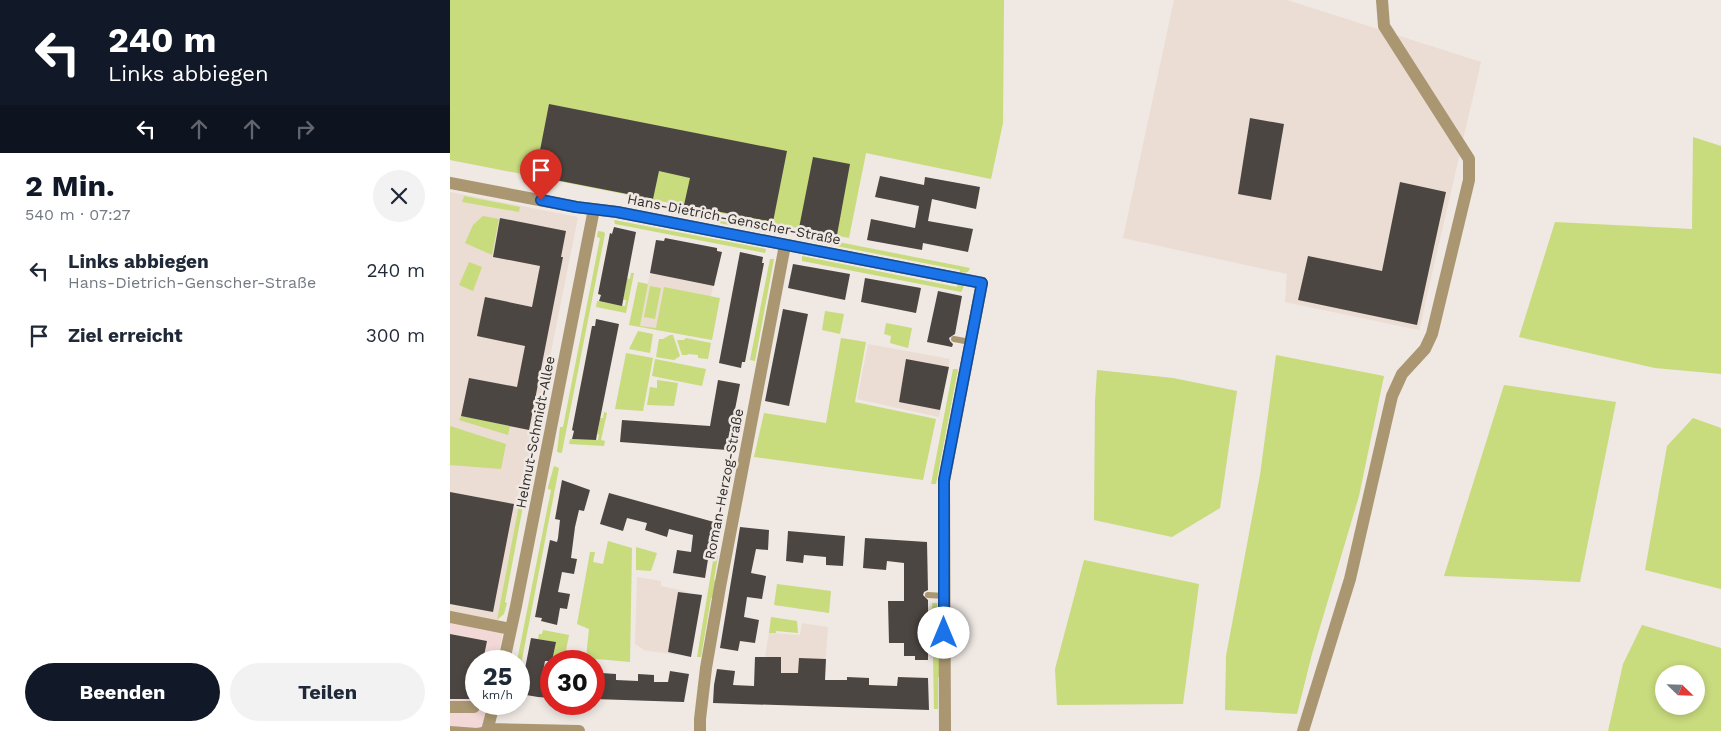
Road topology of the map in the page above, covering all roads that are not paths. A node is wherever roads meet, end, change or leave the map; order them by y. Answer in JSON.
{"nodes":[{"id":1,"x":1382,"y":0,"type":"edge"},
{"id":2,"x":450,"y":183,"type":"edge"},
{"id":3,"x":594,"y":209,"type":"junction"},
{"id":4,"x":785,"y":244,"type":"junction"},
{"id":5,"x":954,"y":339,"type":"dead end"},
{"id":6,"x":970,"y":342,"type":"junction"},
{"id":7,"x":928,"y":595,"type":"dead end"},
{"id":8,"x":944,"y":596,"type":"junction"},
{"id":9,"x":450,"y":617,"type":"edge"},
{"id":10,"x":511,"y":629,"type":"junction"},
{"id":11,"x":506,"y":650,"type":"edge"},
{"id":12,"x":450,"y":707,"type":"edge"},
{"id":13,"x":465,"y":707,"type":"edge"},
{"id":14,"x":491,"y":715,"type":"edge"},
{"id":15,"x":450,"y":728,"type":"edge"},
{"id":16,"x":487,"y":730,"type":"edge"},
{"id":17,"x":579,"y":731,"type":"edge"},
{"id":18,"x":700,"y":731,"type":"edge"},
{"id":19,"x":945,"y":731,"type":"edge"},
{"id":20,"x":1303,"y":731,"type":"edge"}],
"edges":[{"from":1,"to":20,"type":"street"},
{"from":2,"to":3,"type":"street","name":"Hans-Dietrich-Genscher-Straße"},
{"from":3,"to":4,"type":"street","name":"Hans-Dietrich-Genscher-Straße"},
{"from":3,"to":10,"type":"street","name":"Helmut-Schmidt-Allee"},
{"from":4,"to":6,"type":"street","name":"Hans-Dietrich-Genscher-Straße"},
{"from":4,"to":18,"type":"street","name":"Roman-Herzog-Straße"},
{"from":5,"to":6,"type":"lane"},
{"from":6,"to":8,"type":"street"},
{"from":7,"to":8,"type":"lane"},
{"from":8,"to":19,"type":"street"},
{"from":9,"to":10,"type":"street"},
{"from":10,"to":11,"type":"street","name":"Helmut-Schmidt-Allee"},
{"from":12,"to":13,"type":"street"},
{"from":14,"to":16,"type":"street"},
{"from":15,"to":16,"type":"lane"},
{"from":16,"to":17,"type":"street"}]}
